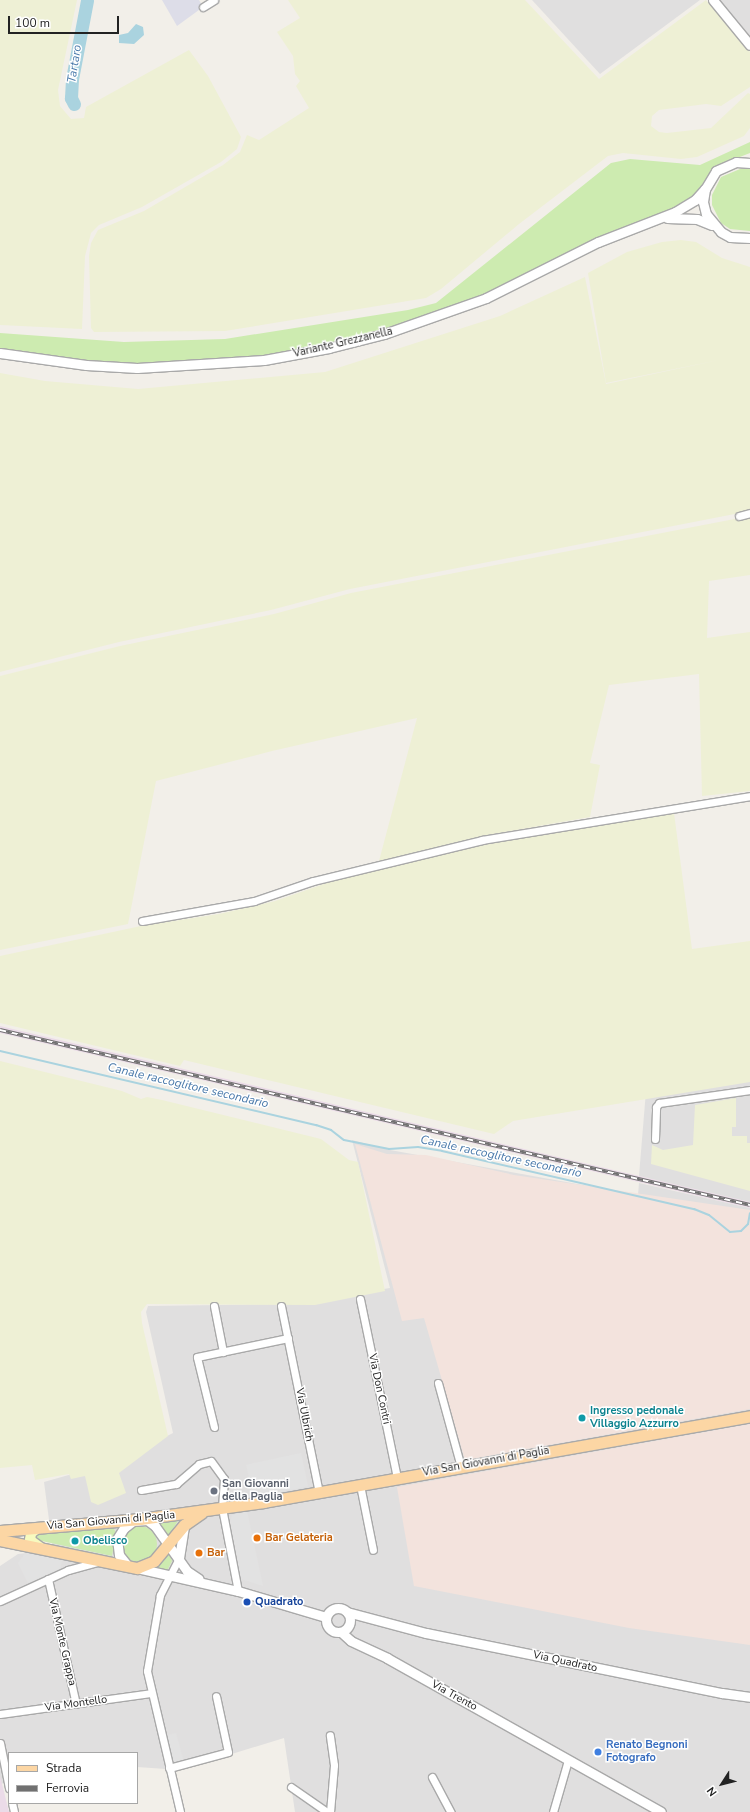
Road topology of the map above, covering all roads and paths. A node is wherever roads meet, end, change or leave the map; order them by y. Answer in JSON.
{"nodes":[{"id":1,"x":214,"y":0,"type":"edge"},
{"id":2,"x":713,"y":0,"type":"edge"},
{"id":3,"x":203,"y":7,"type":"dead end"},
{"id":4,"x":750,"y":45,"type":"edge"},
{"id":5,"x":750,"y":154,"type":"edge"},
{"id":6,"x":739,"y":162,"type":"junction"},
{"id":7,"x":750,"y":163,"type":"edge"},
{"id":8,"x":705,"y":189,"type":"junction"},
{"id":9,"x":663,"y":218,"type":"junction"},
{"id":10,"x":712,"y":225,"type":"junction"},
{"id":11,"x":747,"y":240,"type":"edge"},
{"id":12,"x":0,"y":353,"type":"edge"},
{"id":13,"x":750,"y":513,"type":"edge"},
{"id":14,"x":740,"y":516,"type":"dead end"},
{"id":15,"x":750,"y":796,"type":"edge"},
{"id":16,"x":142,"y":922,"type":"dead end"},
{"id":17,"x":750,"y":1090,"type":"edge"},
{"id":18,"x":655,"y":1139,"type":"dead end"},
{"id":19,"x":360,"y":1299,"type":"dead end"},
{"id":20,"x":214,"y":1306,"type":"dead end"},
{"id":21,"x":281,"y":1306,"type":"dead end"},
{"id":22,"x":288,"y":1338,"type":"junction"},
{"id":23,"x":223,"y":1352,"type":"junction"},
{"id":24,"x":438,"y":1383,"type":"dead end"},
{"id":25,"x":750,"y":1416,"type":"edge"},
{"id":26,"x":214,"y":1427,"type":"dead end"},
{"id":27,"x":461,"y":1467,"type":"junction"},
{"id":28,"x":397,"y":1478,"type":"junction"},
{"id":29,"x":360,"y":1485,"type":"junction"},
{"id":30,"x":141,"y":1490,"type":"dead end"},
{"id":31,"x":319,"y":1492,"type":"junction"},
{"id":32,"x":222,"y":1508,"type":"junction"},
{"id":33,"x":207,"y":1510,"type":"junction"},
{"id":34,"x":140,"y":1519,"type":"junction"},
{"id":35,"x":184,"y":1525,"type":"junction"},
{"id":36,"x":38,"y":1528,"type":"junction"},
{"id":37,"x":0,"y":1531,"type":"edge"},
{"id":38,"x":0,"y":1540,"type":"edge"},
{"id":39,"x":168,"y":1544,"type":"junction"},
{"id":40,"x":44,"y":1549,"type":"junction"},
{"id":41,"x":373,"y":1550,"type":"dead end"},
{"id":42,"x":73,"y":1555,"type":"junction"},
{"id":43,"x":179,"y":1558,"type":"junction"},
{"id":44,"x":101,"y":1560,"type":"junction"},
{"id":45,"x":132,"y":1567,"type":"junction"},
{"id":46,"x":72,"y":1568,"type":"junction"},
{"id":47,"x":171,"y":1575,"type":"junction"},
{"id":48,"x":48,"y":1579,"type":"junction"},
{"id":49,"x":213,"y":1585,"type":"junction"},
{"id":50,"x":238,"y":1591,"type":"junction"},
{"id":51,"x":0,"y":1601,"type":"edge"},
{"id":52,"x":347,"y":1612,"type":"junction"},
{"id":53,"x":326,"y":1617,"type":"junction"},
{"id":54,"x":350,"y":1622,"type":"junction"},
{"id":55,"x":381,"y":1623,"type":"junction"},
{"id":56,"x":341,"y":1632,"type":"junction"},
{"id":57,"x":151,"y":1693,"type":"junction"},
{"id":58,"x":216,"y":1696,"type":"dead end"},
{"id":59,"x":750,"y":1697,"type":"edge"},
{"id":60,"x":76,"y":1704,"type":"junction"},
{"id":61,"x":0,"y":1714,"type":"edge"},
{"id":62,"x":330,"y":1734,"type":"dead end"},
{"id":63,"x":0,"y":1743,"type":"edge"},
{"id":64,"x":568,"y":1760,"type":"junction"},
{"id":65,"x":170,"y":1768,"type":"junction"},
{"id":66,"x":432,"y":1776,"type":"dead end"},
{"id":67,"x":8,"y":1783,"type":"edge"},
{"id":68,"x":291,"y":1787,"type":"dead end"},
{"id":69,"x":180,"y":1812,"type":"edge"},
{"id":70,"x":328,"y":1812,"type":"edge"},
{"id":71,"x":452,"y":1812,"type":"edge"},
{"id":72,"x":554,"y":1812,"type":"edge"},
{"id":73,"x":661,"y":1812,"type":"edge"}],
"edges":[{"from":1,"to":3,"type":"street"},
{"from":2,"to":4,"type":"street"},
{"from":5,"to":6,"type":"street"},
{"from":6,"to":7,"type":"street"},
{"from":6,"to":8,"type":"street"},
{"from":8,"to":9,"type":"street","name":"Variante Grezzanella"},
{"from":8,"to":10,"type":"street"},
{"from":9,"to":10,"type":"street","name":"Variante Grezzanella"},
{"from":9,"to":12,"type":"street","name":"Variante Grezzanella"},
{"from":10,"to":11,"type":"street","name":"Variante Grezzanella"},
{"from":13,"to":14,"type":"street"},
{"from":15,"to":16,"type":"street"},
{"from":17,"to":18,"type":"street"},
{"from":19,"to":28,"type":"street","name":"Via Don Contri"},
{"from":20,"to":23,"type":"street"},
{"from":21,"to":22,"type":"street","name":"Via Ulbrich"},
{"from":22,"to":23,"type":"street"},
{"from":22,"to":31,"type":"street","name":"Via Ulbrich"},
{"from":23,"to":26,"type":"street"},
{"from":24,"to":27,"type":"street"},
{"from":25,"to":27,"type":"main road","name":"Via San Giovanni di Paglia"},
{"from":27,"to":28,"type":"main road","name":"Via San Giovanni di Paglia"},
{"from":28,"to":29,"type":"main road","name":"Via San Giovanni di Paglia"},
{"from":29,"to":31,"type":"main road","name":"Via San Giovanni di Paglia"},
{"from":29,"to":41,"type":"street"},
{"from":30,"to":32,"type":"street"},
{"from":31,"to":32,"type":"main road","name":"Via San Giovanni di Paglia"},
{"from":32,"to":33,"type":"main road","name":"Via San Giovanni di Paglia"},
{"from":32,"to":50,"type":"street"},
{"from":33,"to":34,"type":"main road","name":"Via San Giovanni di Paglia"},
{"from":33,"to":35,"type":"main road"},
{"from":34,"to":36,"type":"main road","name":"Via San Giovanni di Paglia"},
{"from":34,"to":39,"type":"street"},
{"from":34,"to":45,"type":"street"},
{"from":35,"to":39,"type":"main road"},
{"from":35,"to":43,"type":"street"},
{"from":36,"to":37,"type":"main road","name":"Via San Giovanni di Paglia"},
{"from":36,"to":40,"type":"main road"},
{"from":38,"to":40,"type":"main road"},
{"from":39,"to":43,"type":"street"},
{"from":39,"to":45,"type":"main road"},
{"from":40,"to":42,"type":"main road"},
{"from":42,"to":44,"type":"main road"},
{"from":42,"to":46,"type":"street"},
{"from":43,"to":47,"type":"street"},
{"from":43,"to":49,"type":"street"},
{"from":44,"to":45,"type":"main road"},
{"from":44,"to":46,"type":"street"},
{"from":45,"to":47,"type":"street"},
{"from":46,"to":48,"type":"street"},
{"from":47,"to":49,"type":"street"},
{"from":47,"to":57,"type":"street"},
{"from":48,"to":51,"type":"street"},
{"from":48,"to":60,"type":"street","name":"Via Monte Grappa"},
{"from":49,"to":50,"type":"street"},
{"from":50,"to":53,"type":"street"},
{"from":52,"to":53,"type":"street","name":"Via Quadrato"},
{"from":52,"to":54,"type":"street"},
{"from":52,"to":55,"type":"street","name":"Via Quadrato"},
{"from":53,"to":56,"type":"street"},
{"from":54,"to":55,"type":"street","name":"Via Quadrato"},
{"from":54,"to":56,"type":"street"},
{"from":55,"to":59,"type":"street","name":"Via Quadrato"},
{"from":56,"to":64,"type":"street","name":"Via Trento"},
{"from":57,"to":60,"type":"street","name":"Via Montello"},
{"from":57,"to":65,"type":"street"},
{"from":58,"to":65,"type":"street"},
{"from":60,"to":61,"type":"street","name":"Via Montello"},
{"from":62,"to":70,"type":"street"},
{"from":63,"to":67,"type":"street"},
{"from":64,"to":72,"type":"street"},
{"from":64,"to":73,"type":"street","name":"Via Trento"},
{"from":65,"to":69,"type":"street"},
{"from":66,"to":71,"type":"street"},
{"from":68,"to":70,"type":"street"}]}
